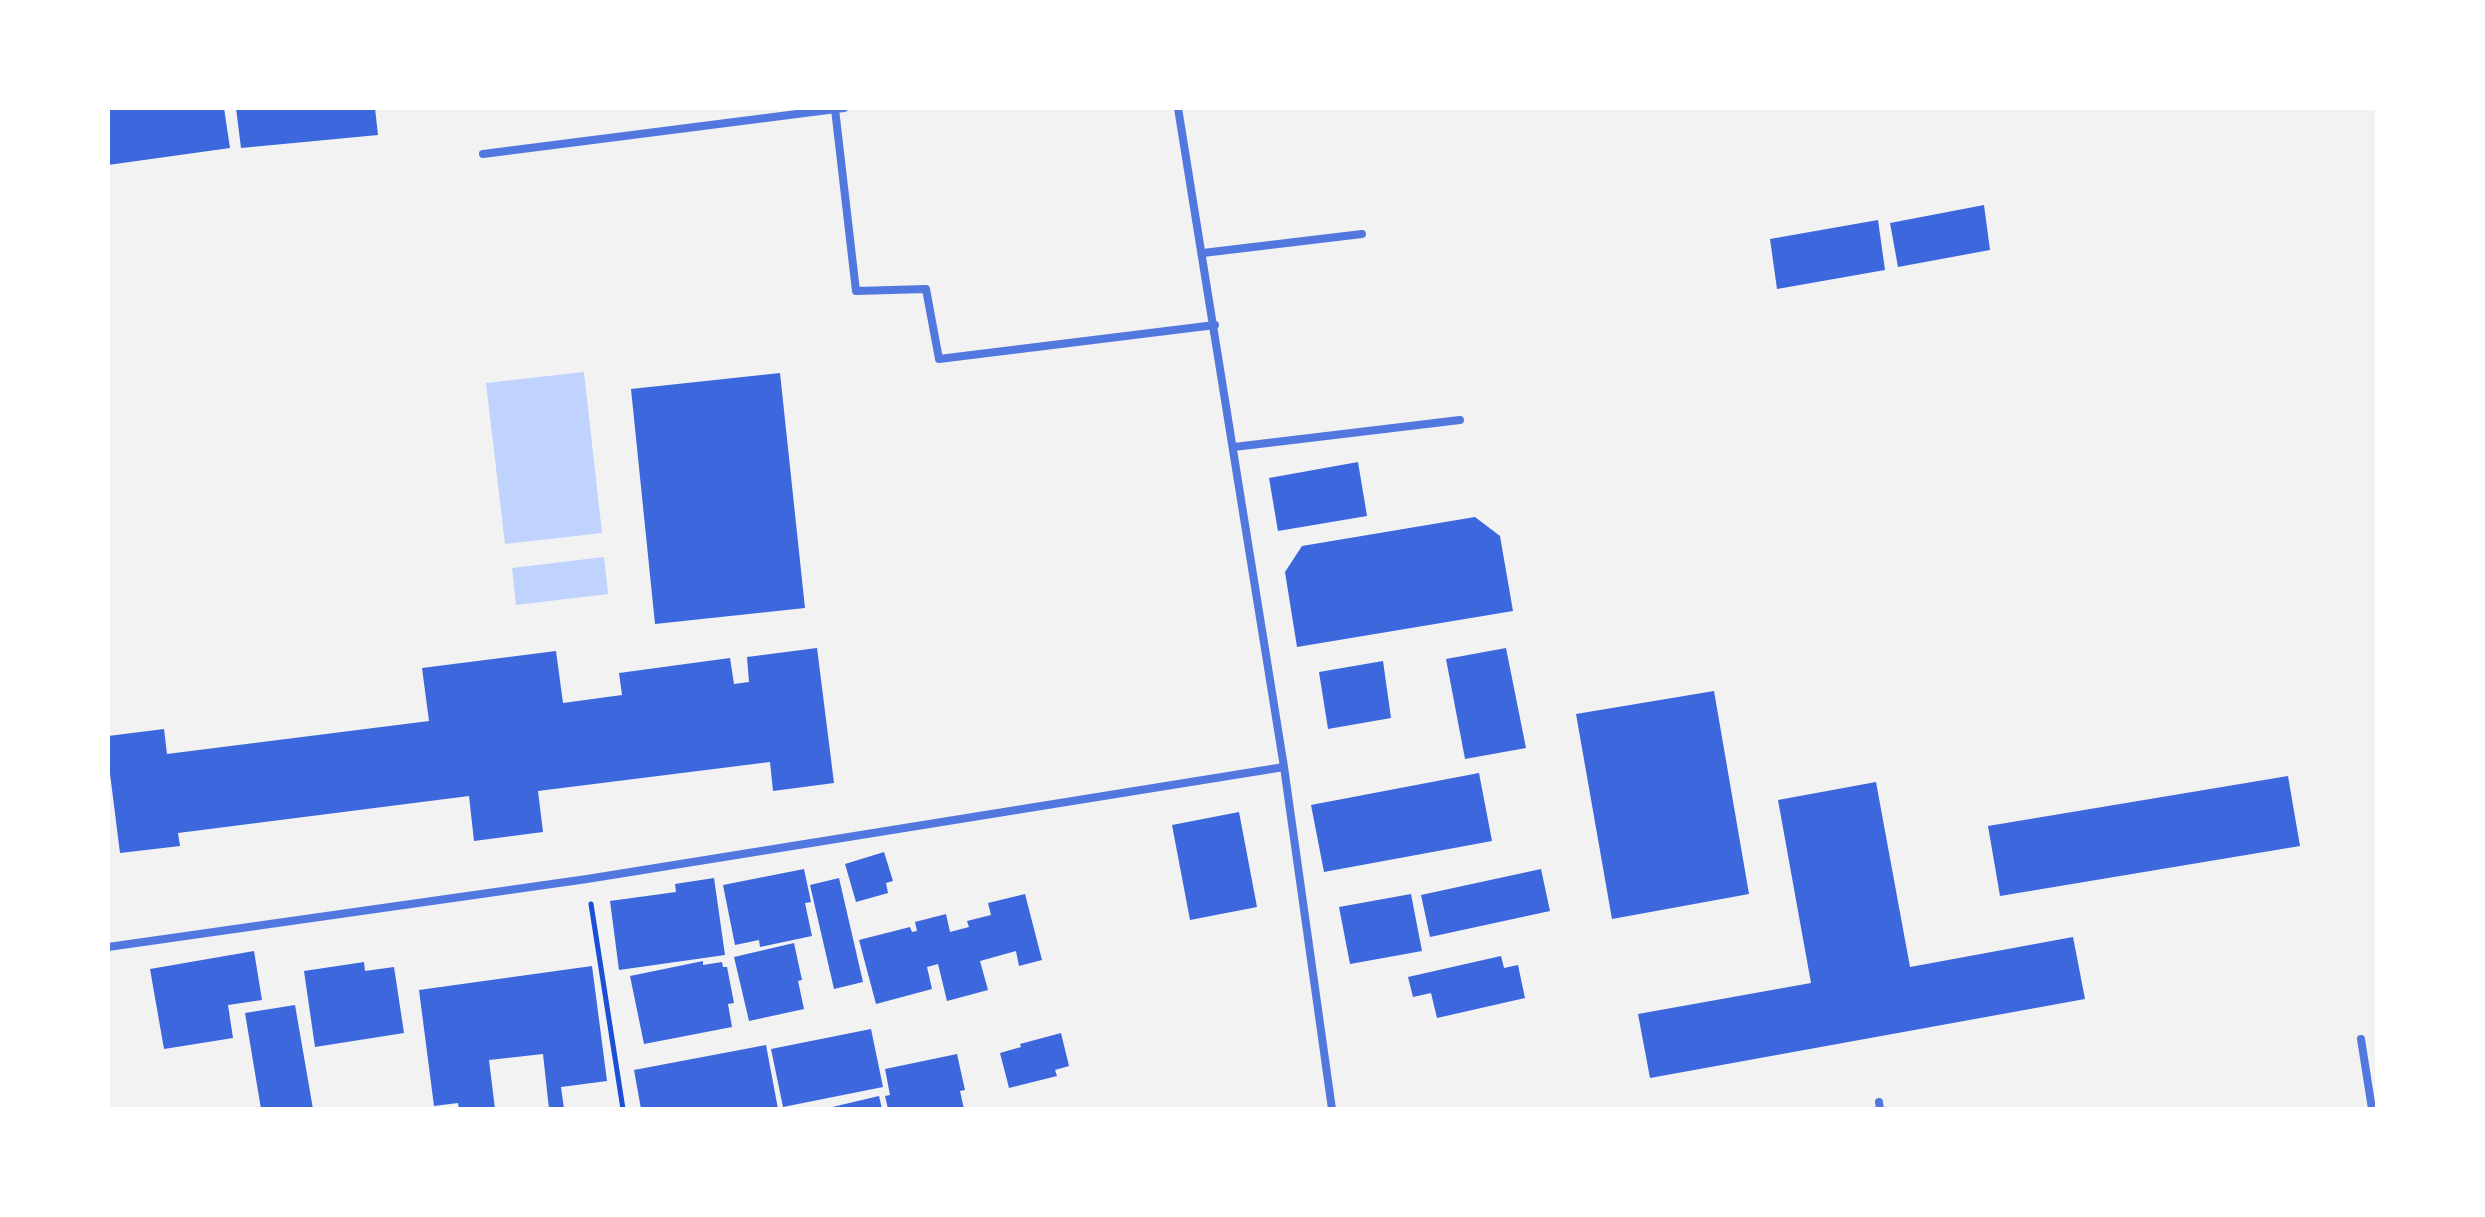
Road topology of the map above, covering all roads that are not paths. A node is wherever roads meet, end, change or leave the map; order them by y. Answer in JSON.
{"nodes":[{"id":1,"x":1178,"y":108,"type":"edge"},
{"id":2,"x":839,"y":109,"type":"edge"},
{"id":3,"x":483,"y":154,"type":"dead end"},
{"id":4,"x":1362,"y":234,"type":"dead end"},
{"id":5,"x":1203,"y":253,"type":"junction"},
{"id":6,"x":1215,"y":325,"type":"junction"},
{"id":7,"x":1460,"y":420,"type":"dead end"},
{"id":8,"x":1234,"y":447,"type":"junction"},
{"id":9,"x":1284,"y":767,"type":"junction"},
{"id":10,"x":108,"y":947,"type":"edge"},
{"id":11,"x":2361,"y":1039,"type":"dead end"},
{"id":12,"x":1332,"y":1109,"type":"edge"},
{"id":13,"x":2372,"y":1109,"type":"edge"}],
"edges":[{"from":1,"to":5,"type":"street"},
{"from":2,"to":3,"type":"street"},
{"from":2,"to":6,"type":"street"},
{"from":4,"to":5,"type":"street"},
{"from":5,"to":6,"type":"street"},
{"from":6,"to":8,"type":"street"},
{"from":7,"to":8,"type":"street"},
{"from":8,"to":9,"type":"street"},
{"from":9,"to":10,"type":"street"},
{"from":9,"to":12,"type":"street"},
{"from":11,"to":13,"type":"street"}]}
